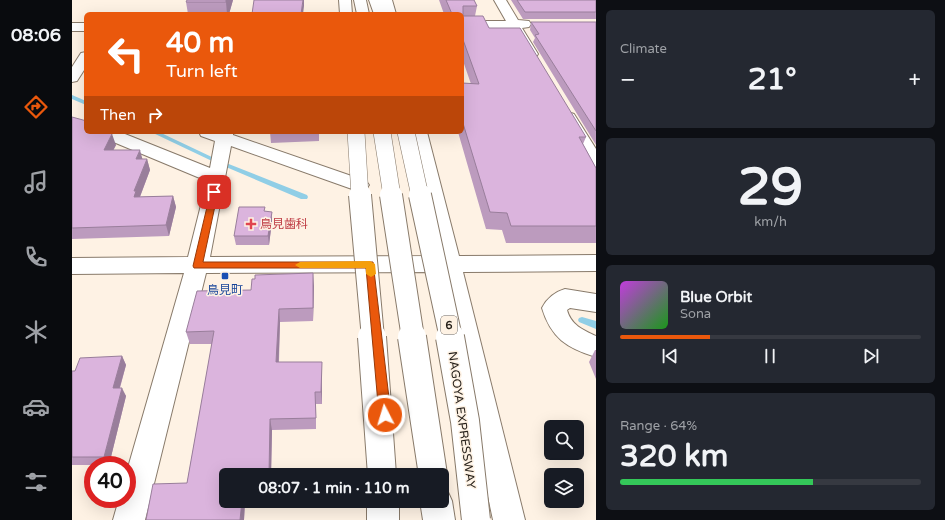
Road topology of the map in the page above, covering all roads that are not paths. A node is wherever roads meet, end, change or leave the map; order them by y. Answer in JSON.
{"nodes":[{"id":1,"x":344,"y":0,"type":"edge"},
{"id":2,"x":360,"y":0,"type":"edge"},
{"id":3,"x":376,"y":0,"type":"edge"},
{"id":4,"x":386,"y":0,"type":"edge"},
{"id":5,"x":500,"y":0,"type":"edge"},
{"id":6,"x":346,"y":12,"type":"edge"},
{"id":7,"x":363,"y":12,"type":"edge"},
{"id":8,"x":379,"y":12,"type":"edge"},
{"id":9,"x":389,"y":12,"type":"edge"},
{"id":10,"x":513,"y":24,"type":"junction"},
{"id":11,"x":536,"y":24,"type":"edge"},
{"id":12,"x":464,"y":25,"type":"edge"},
{"id":13,"x":72,"y":27,"type":"edge"},
{"id":14,"x":84,"y":27,"type":"edge"},
{"id":15,"x":84,"y":59,"type":"edge"},
{"id":16,"x":537,"y":64,"type":"edge"},
{"id":17,"x":72,"y":77,"type":"edge"},
{"id":18,"x":84,"y":82,"type":"edge"},
{"id":19,"x":561,"y":104,"type":"edge"},
{"id":20,"x":110,"y":134,"type":"edge"},
{"id":21,"x":219,"y":134,"type":"edge"},
{"id":22,"x":355,"y":134,"type":"edge"},
{"id":23,"x":382,"y":134,"type":"edge"},
{"id":24,"x":406,"y":134,"type":"edge"},
{"id":25,"x":419,"y":134,"type":"edge"},
{"id":26,"x":596,"y":163,"type":"edge"},
{"id":27,"x":217,"y":178,"type":"junction"},
{"id":28,"x":359,"y":185,"type":"junction"},
{"id":29,"x":596,"y":263,"type":"edge"},
{"id":30,"x":370,"y":264,"type":"junction"},
{"id":31,"x":450,"y":264,"type":"junction"},
{"id":32,"x":72,"y":266,"type":"edge"},
{"id":33,"x":197,"y":266,"type":"junction"},
{"id":34,"x":596,"y":303,"type":"edge"},
{"id":35,"x":596,"y":348,"type":"edge"},
{"id":36,"x":382,"y":468,"type":"edge"},
{"id":37,"x":390,"y":468,"type":"edge"},
{"id":38,"x":432,"y":468,"type":"edge"},
{"id":39,"x":383,"y":508,"type":"edge"},
{"id":40,"x":394,"y":508,"type":"edge"},
{"id":41,"x":437,"y":508,"type":"edge"},
{"id":42,"x":129,"y":520,"type":"edge"},
{"id":43,"x":383,"y":520,"type":"edge"},
{"id":44,"x":395,"y":520,"type":"edge"},
{"id":45,"x":439,"y":520,"type":"edge"},
{"id":46,"x":476,"y":520,"type":"edge"},
{"id":47,"x":509,"y":520,"type":"edge"}],
"edges":[{"from":1,"to":6,"type":"main road"},
{"from":2,"to":7,"type":"main road"},
{"from":3,"to":8,"type":"main road"},
{"from":4,"to":9,"type":"main road"},
{"from":5,"to":10,"type":"main road"},
{"from":10,"to":11,"type":"main road"},
{"from":10,"to":12,"type":"main road"},
{"from":10,"to":16,"type":"main road"},
{"from":13,"to":14,"type":"main road"},
{"from":15,"to":17,"type":"main road"},
{"from":17,"to":18,"type":"main road"},
{"from":19,"to":26,"type":"main road"},
{"from":20,"to":27,"type":"main road"},
{"from":21,"to":27,"type":"main road"},
{"from":21,"to":28,"type":"main road"},
{"from":22,"to":28,"type":"main road","bridge":true},
{"from":23,"to":38,"type":"main road","bridge":true},
{"from":24,"to":46,"type":"main road","name":"NAGOYA EXPRESSWAY","number":"6","bridge":true},
{"from":25,"to":31,"type":"main road"},
{"from":27,"to":33,"type":"main road"},
{"from":28,"to":30,"type":"main road"},
{"from":28,"to":36,"type":"main road","bridge":true},
{"from":29,"to":31,"type":"main road"},
{"from":30,"to":31,"type":"main road"},
{"from":30,"to":33,"type":"main road"},
{"from":30,"to":37,"type":"main road"},
{"from":31,"to":47,"type":"main road"},
{"from":32,"to":33,"type":"main road"},
{"from":33,"to":42,"type":"main road"},
{"from":34,"to":35,"type":"main road"},
{"from":39,"to":43,"type":"main road"},
{"from":40,"to":44,"type":"main road"},
{"from":41,"to":45,"type":"main road"}]}
